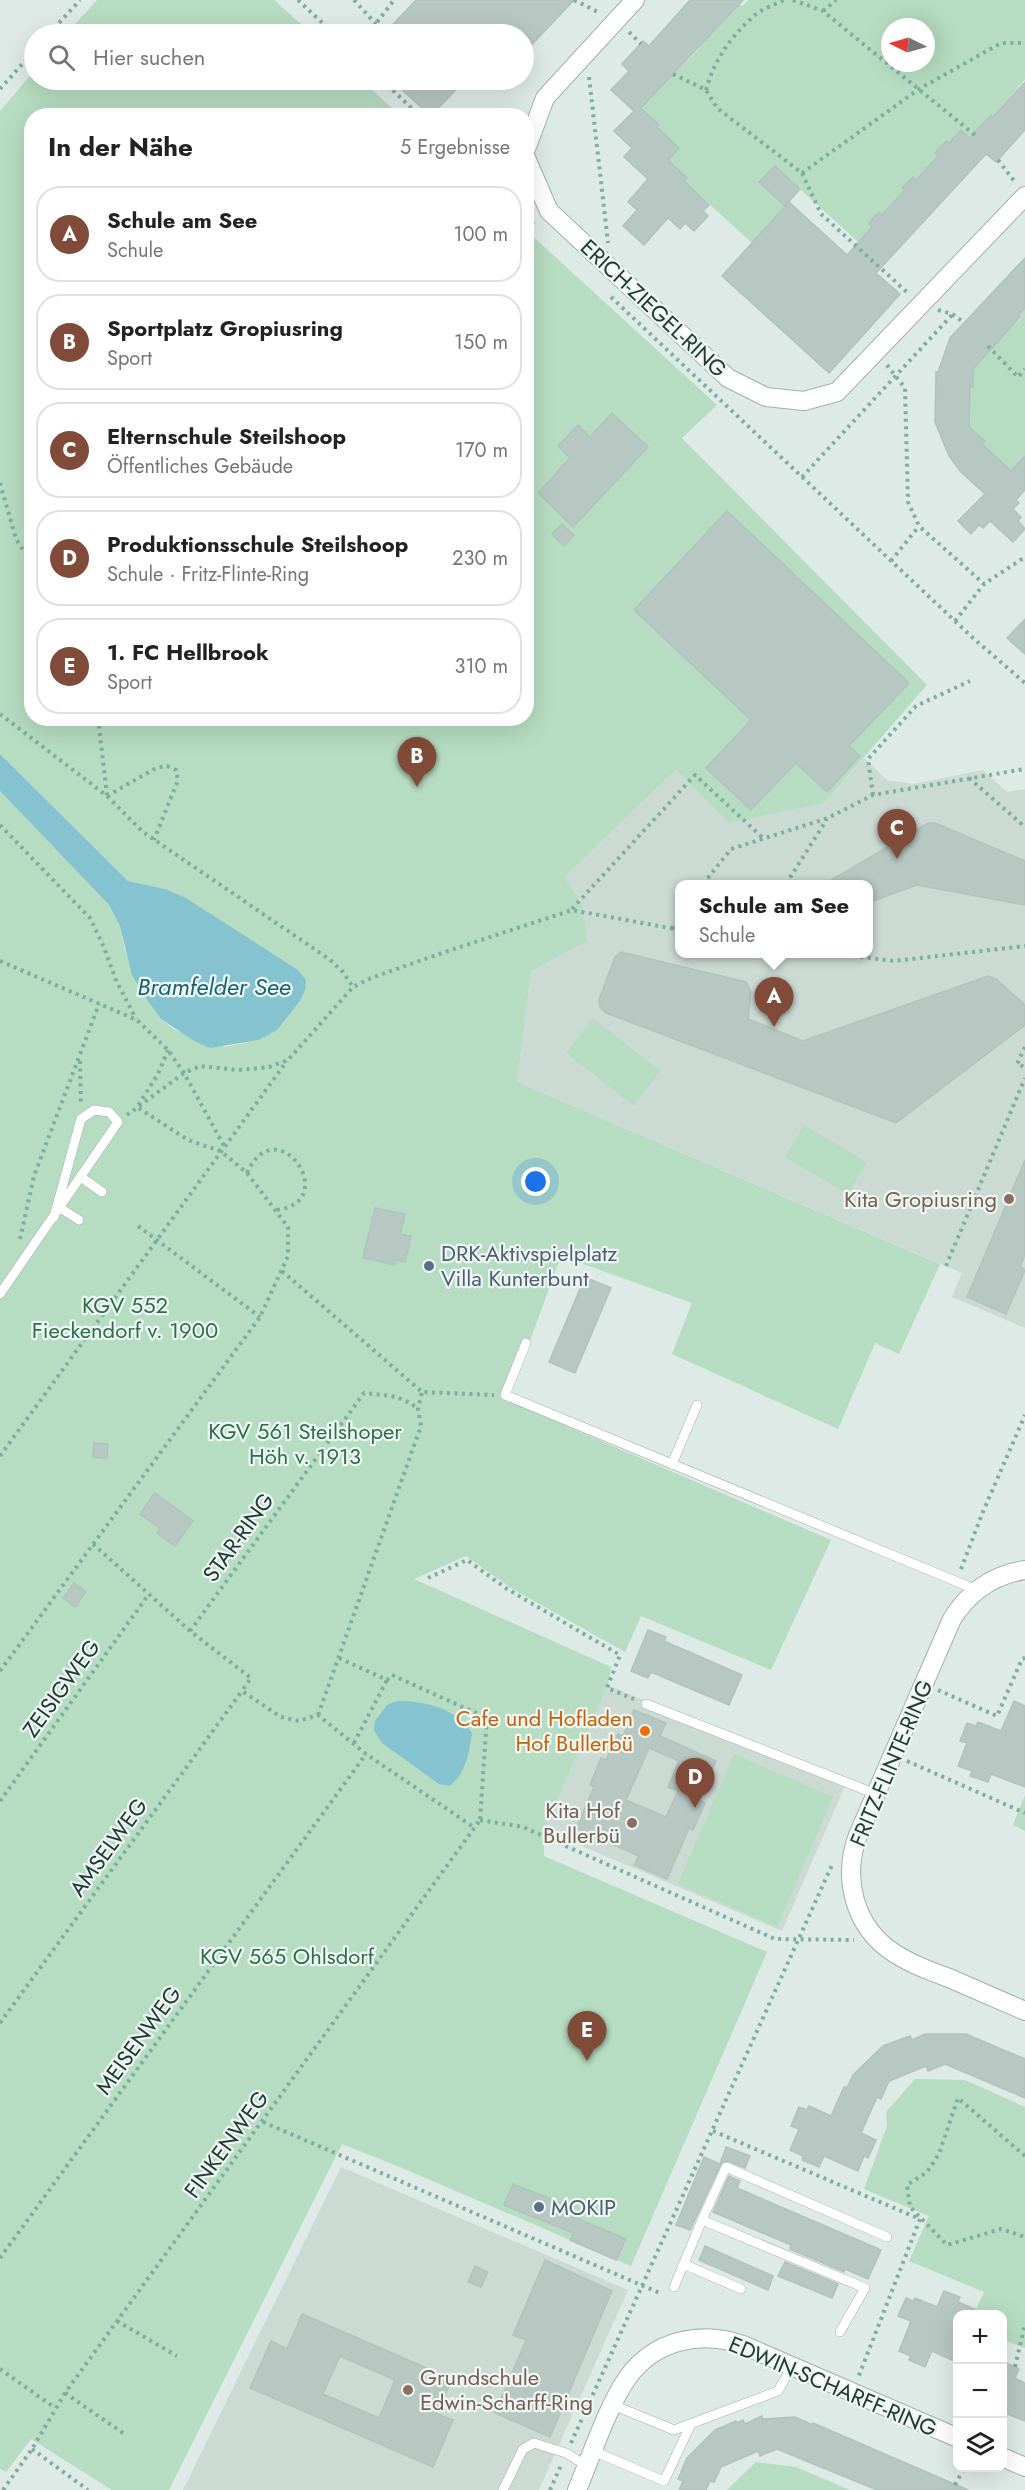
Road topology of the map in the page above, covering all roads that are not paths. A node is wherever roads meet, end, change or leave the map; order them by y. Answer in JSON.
{"nodes":[{"id":1,"x":635,"y":0,"type":"edge"},
{"id":2,"x":534,"y":128,"type":"edge"},
{"id":3,"x":534,"y":176,"type":"edge"},
{"id":4,"x":1022,"y":191,"type":"edge"},
{"id":5,"x":81,"y":1177,"type":"junction"},
{"id":6,"x":102,"y":1192,"type":"dead end"},
{"id":7,"x":60,"y":1208,"type":"junction"},
{"id":8,"x":54,"y":1217,"type":"junction"},
{"id":9,"x":79,"y":1220,"type":"dead end"},
{"id":10,"x":0,"y":1294,"type":"edge"},
{"id":11,"x":526,"y":1343,"type":"dead end"},
{"id":12,"x":697,"y":1405,"type":"dead end"},
{"id":13,"x":672,"y":1464,"type":"junction"},
{"id":14,"x":1025,"y":1570,"type":"edge"},
{"id":15,"x":977,"y":1590,"type":"junction"},
{"id":16,"x":646,"y":1704,"type":"road end"},
{"id":17,"x":876,"y":1794,"type":"junction"},
{"id":18,"x":1025,"y":2011,"type":"edge"},
{"id":19,"x":702,"y":2220,"type":"junction"},
{"id":20,"x":887,"y":2237,"type":"dead end"},
{"id":21,"x":683,"y":2264,"type":"junction"},
{"id":22,"x":674,"y":2287,"type":"dead end"},
{"id":23,"x":741,"y":2289,"type":"dead end"},
{"id":24,"x":840,"y":2332,"type":"dead end"},
{"id":25,"x":792,"y":2366,"type":"junction"},
{"id":26,"x":613,"y":2405,"type":"junction"},
{"id":27,"x":691,"y":2424,"type":"junction"},
{"id":28,"x":953,"y":2436,"type":"edge"},
{"id":29,"x":590,"y":2459,"type":"junction"},
{"id":30,"x":1007,"y":2459,"type":"edge"},
{"id":31,"x":1025,"y":2467,"type":"edge"},
{"id":32,"x":503,"y":2490,"type":"edge"},
{"id":33,"x":577,"y":2490,"type":"edge"}],
"edges":[{"from":1,"to":2,"type":"street"},
{"from":3,"to":4,"type":"street","name":"ERICH-ZIEGEL-RING"},
{"from":5,"to":6,"type":"lane"},
{"from":5,"to":7,"type":"lane"},
{"from":5,"to":8,"type":"lane"},
{"from":7,"to":8,"type":"lane"},
{"from":7,"to":9,"type":"lane"},
{"from":8,"to":10,"type":"lane"},
{"from":11,"to":13,"type":"lane"},
{"from":12,"to":13,"type":"lane"},
{"from":13,"to":15,"type":"lane"},
{"from":14,"to":15,"type":"street","name":"FRITZ-FLINTE-RING"},
{"from":15,"to":17,"type":"street","name":"FRITZ-FLINTE-RING"},
{"from":16,"to":17,"type":"lane"},
{"from":17,"to":18,"type":"street","name":"FRITZ-FLINTE-RING"},
{"from":19,"to":20,"type":"lane"},
{"from":19,"to":21,"type":"lane"},
{"from":19,"to":24,"type":"lane"},
{"from":21,"to":22,"type":"lane"},
{"from":21,"to":23,"type":"lane"},
{"from":25,"to":26,"type":"street","name":"EDWIN-SCHARFF-RING"},
{"from":25,"to":27,"type":"lane"},
{"from":25,"to":28,"type":"street","name":"EDWIN-SCHARFF-RING"},
{"from":26,"to":27,"type":"lane"},
{"from":26,"to":29,"type":"street","name":"EDWIN-SCHARFF-RING"},
{"from":27,"to":29,"type":"lane"},
{"from":29,"to":32,"type":"lane"},
{"from":29,"to":33,"type":"street","name":"EDWIN-SCHARFF-RING"},
{"from":30,"to":31,"type":"street"}]}
